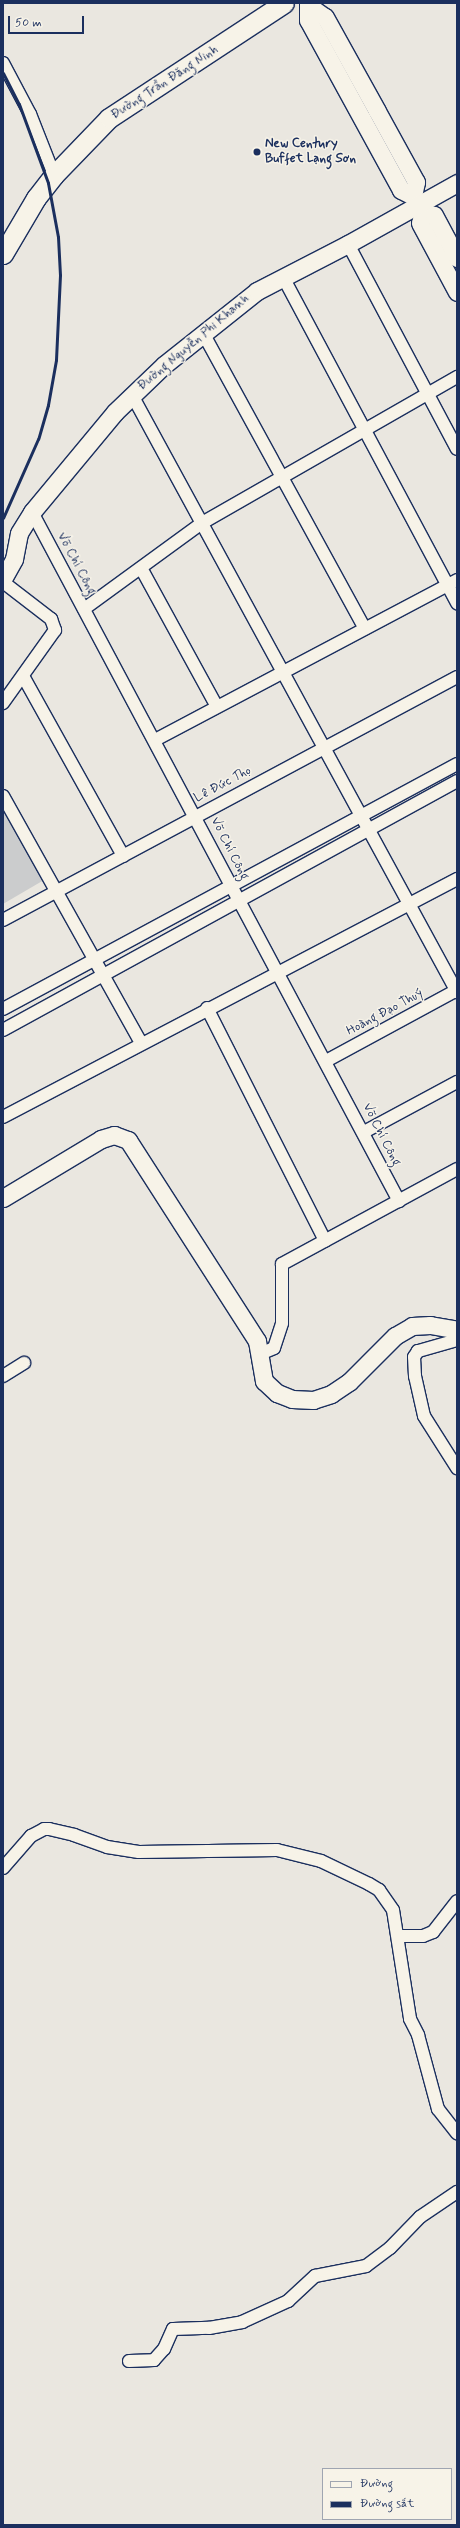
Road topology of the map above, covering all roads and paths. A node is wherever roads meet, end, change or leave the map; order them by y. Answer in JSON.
{"nodes":[{"id":1,"x":284,"y":3,"type":"edge"},
{"id":2,"x":308,"y":4,"type":"edge"},
{"id":3,"x":3,"y":63,"type":"edge"},
{"id":4,"x":54,"y":175,"type":"junction"},
{"id":5,"x":457,"y":183,"type":"edge"},
{"id":6,"x":418,"y":204,"type":"junction"},
{"id":7,"x":348,"y":244,"type":"junction"},
{"id":8,"x":3,"y":254,"type":"edge"},
{"id":9,"x":457,"y":258,"type":"edge"},
{"id":10,"x":283,"y":277,"type":"junction"},
{"id":11,"x":457,"y":292,"type":"edge"},
{"id":12,"x":203,"y":333,"type":"junction"},
{"id":13,"x":457,"y":377,"type":"edge"},
{"id":14,"x":428,"y":394,"type":"junction"},
{"id":15,"x":132,"y":395,"type":"junction"},
{"id":16,"x":364,"y":430,"type":"junction"},
{"id":17,"x":457,"y":449,"type":"edge"},
{"id":18,"x":282,"y":478,"type":"junction"},
{"id":19,"x":32,"y":512,"type":"junction"},
{"id":20,"x":202,"y":523,"type":"junction"},
{"id":21,"x":141,"y":568,"type":"junction"},
{"id":22,"x":3,"y":579,"type":"edge"},
{"id":23,"x":3,"y":582,"type":"edge"},
{"id":24,"x":452,"y":583,"type":"edge"},
{"id":25,"x":457,"y":603,"type":"edge"},
{"id":26,"x":84,"y":609,"type":"junction"},
{"id":27,"x":365,"y":629,"type":"junction"},
{"id":28,"x":283,"y":672,"type":"junction"},
{"id":29,"x":23,"y":676,"type":"junction"},
{"id":30,"x":457,"y":677,"type":"edge"},
{"id":31,"x":3,"y":703,"type":"edge"},
{"id":32,"x":217,"y":707,"type":"junction"},
{"id":33,"x":155,"y":740,"type":"junction"},
{"id":34,"x":324,"y":748,"type":"junction"},
{"id":35,"x":457,"y":764,"type":"edge"},
{"id":36,"x":457,"y":781,"type":"edge"},
{"id":37,"x":3,"y":796,"type":"edge"},
{"id":38,"x":196,"y":816,"type":"junction"},
{"id":39,"x":362,"y":816,"type":"junction"},
{"id":40,"x":368,"y":829,"type":"junction"},
{"id":41,"x":123,"y":856,"type":"junction"},
{"id":42,"x":457,"y":879,"type":"edge"},
{"id":43,"x":232,"y":886,"type":"junction"},
{"id":44,"x":58,"y":892,"type":"junction"},
{"id":45,"x":239,"y":899,"type":"junction"},
{"id":46,"x":410,"y":905,"type":"junction"},
{"id":47,"x":3,"y":920,"type":"edge"},
{"id":48,"x":94,"y":959,"type":"junction"},
{"id":49,"x":279,"y":973,"type":"junction"},
{"id":50,"x":104,"y":976,"type":"junction"},
{"id":51,"x":457,"y":991,"type":"edge"},
{"id":52,"x":207,"y":1008,"type":"junction"},
{"id":53,"x":3,"y":1009,"type":"edge"},
{"id":54,"x":3,"y":1030,"type":"edge"},
{"id":55,"x":141,"y":1043,"type":"junction"},
{"id":56,"x":326,"y":1061,"type":"junction"},
{"id":57,"x":457,"y":1082,"type":"edge"},
{"id":58,"x":3,"y":1117,"type":"edge"},
{"id":59,"x":364,"y":1132,"type":"junction"},
{"id":60,"x":457,"y":1169,"type":"edge"},
{"id":61,"x":3,"y":1198,"type":"edge"},
{"id":62,"x":399,"y":1201,"type":"junction"},
{"id":63,"x":325,"y":1241,"type":"junction"},
{"id":64,"x":457,"y":1330,"type":"edge"},
{"id":65,"x":457,"y":1340,"type":"edge"},
{"id":66,"x":260,"y":1354,"type":"junction"},
{"id":67,"x":24,"y":1363,"type":"dead end"},
{"id":68,"x":3,"y":1376,"type":"edge"},
{"id":69,"x":457,"y":1468,"type":"edge"},
{"id":70,"x":3,"y":1868,"type":"edge"},
{"id":71,"x":457,"y":1901,"type":"edge"},
{"id":72,"x":399,"y":1936,"type":"junction"},
{"id":73,"x":457,"y":2133,"type":"edge"},
{"id":74,"x":457,"y":2192,"type":"edge"},
{"id":75,"x":129,"y":2361,"type":"dead end"}],
"edges":[{"from":1,"to":4,"type":"main road","name":"Đường Trần Đăng Ninh"},
{"from":2,"to":6,"type":"street"},
{"from":3,"to":4,"type":"street"},
{"from":4,"to":8,"type":"main road","name":"Đường Trần Đăng Ninh"},
{"from":5,"to":6,"type":"street","name":"Đường Nguyễn Phi Khanh"},
{"from":6,"to":7,"type":"street","name":"Đường Nguyễn Phi Khanh"},
{"from":6,"to":9,"type":"street"},
{"from":6,"to":11,"type":"street"},
{"from":7,"to":10,"type":"street","name":"Đường Nguyễn Phi Khanh"},
{"from":7,"to":14,"type":"street"},
{"from":10,"to":12,"type":"street","name":"Đường Nguyễn Phi Khanh"},
{"from":10,"to":16,"type":"street"},
{"from":12,"to":15,"type":"street","name":"Đường Nguyễn Phi Khanh"},
{"from":12,"to":18,"type":"street"},
{"from":13,"to":14,"type":"street"},
{"from":14,"to":16,"type":"street"},
{"from":14,"to":17,"type":"street"},
{"from":15,"to":19,"type":"street","name":"Đường Nguyễn Phi Khanh"},
{"from":15,"to":20,"type":"street"},
{"from":16,"to":18,"type":"street"},
{"from":16,"to":24,"type":"street"},
{"from":18,"to":20,"type":"street"},
{"from":18,"to":27,"type":"street"},
{"from":19,"to":22,"type":"street","name":"Đường Nguyễn Phi Khanh"},
{"from":19,"to":26,"type":"street","name":"Võ Chí Công"},
{"from":20,"to":21,"type":"street"},
{"from":20,"to":28,"type":"street"},
{"from":21,"to":26,"type":"street"},
{"from":21,"to":32,"type":"street"},
{"from":23,"to":29,"type":"street"},
{"from":24,"to":25,"type":"street"},
{"from":24,"to":27,"type":"street"},
{"from":26,"to":33,"type":"street","name":"Võ Chí Công"},
{"from":27,"to":28,"type":"street"},
{"from":28,"to":32,"type":"street"},
{"from":28,"to":34,"type":"street"},
{"from":29,"to":31,"type":"street"},
{"from":29,"to":41,"type":"street"},
{"from":30,"to":34,"type":"street","name":"Lê Đức Thọ"},
{"from":32,"to":33,"type":"street"},
{"from":33,"to":38,"type":"street","name":"Võ Chí Công"},
{"from":34,"to":38,"type":"street","name":"Lê Đức Thọ"},
{"from":34,"to":39,"type":"street"},
{"from":35,"to":39,"type":"street"},
{"from":36,"to":40,"type":"street"},
{"from":37,"to":44,"type":"street"},
{"from":38,"to":41,"type":"street","name":"Lê Đức Thọ"},
{"from":38,"to":43,"type":"street","name":"Võ Chí Công"},
{"from":39,"to":40,"type":"street"},
{"from":39,"to":43,"type":"street"},
{"from":40,"to":45,"type":"street"},
{"from":40,"to":46,"type":"street"},
{"from":41,"to":44,"type":"street","name":"Lê Đức Thọ"},
{"from":42,"to":46,"type":"street"},
{"from":43,"to":45,"type":"street","name":"Võ Chí Công"},
{"from":43,"to":48,"type":"street"},
{"from":44,"to":47,"type":"street","name":"Lê Đức Thọ"},
{"from":44,"to":48,"type":"street"},
{"from":45,"to":49,"type":"street","name":"Võ Chí Công"},
{"from":45,"to":50,"type":"street"},
{"from":46,"to":49,"type":"street"},
{"from":46,"to":51,"type":"street"},
{"from":48,"to":50,"type":"street"},
{"from":48,"to":53,"type":"street"},
{"from":49,"to":52,"type":"street"},
{"from":49,"to":56,"type":"street","name":"Võ Chí Công"},
{"from":50,"to":54,"type":"street"},
{"from":50,"to":55,"type":"street"},
{"from":51,"to":56,"type":"street","name":"Hoàng Đạo Thuý"},
{"from":52,"to":55,"type":"street"},
{"from":52,"to":63,"type":"street"},
{"from":55,"to":58,"type":"street"},
{"from":56,"to":59,"type":"street","name":"Võ Chí Công"},
{"from":57,"to":59,"type":"street"},
{"from":59,"to":62,"type":"street","name":"Võ Chí Công"},
{"from":60,"to":62,"type":"street"},
{"from":61,"to":66,"type":"street"},
{"from":62,"to":63,"type":"street"},
{"from":63,"to":66,"type":"street"},
{"from":64,"to":66,"type":"street"},
{"from":65,"to":69,"type":"street"},
{"from":67,"to":68,"type":"street"},
{"from":70,"to":72,"type":"street"},
{"from":71,"to":72,"type":"street"},
{"from":72,"to":73,"type":"street"},
{"from":74,"to":75,"type":"street"}]}
